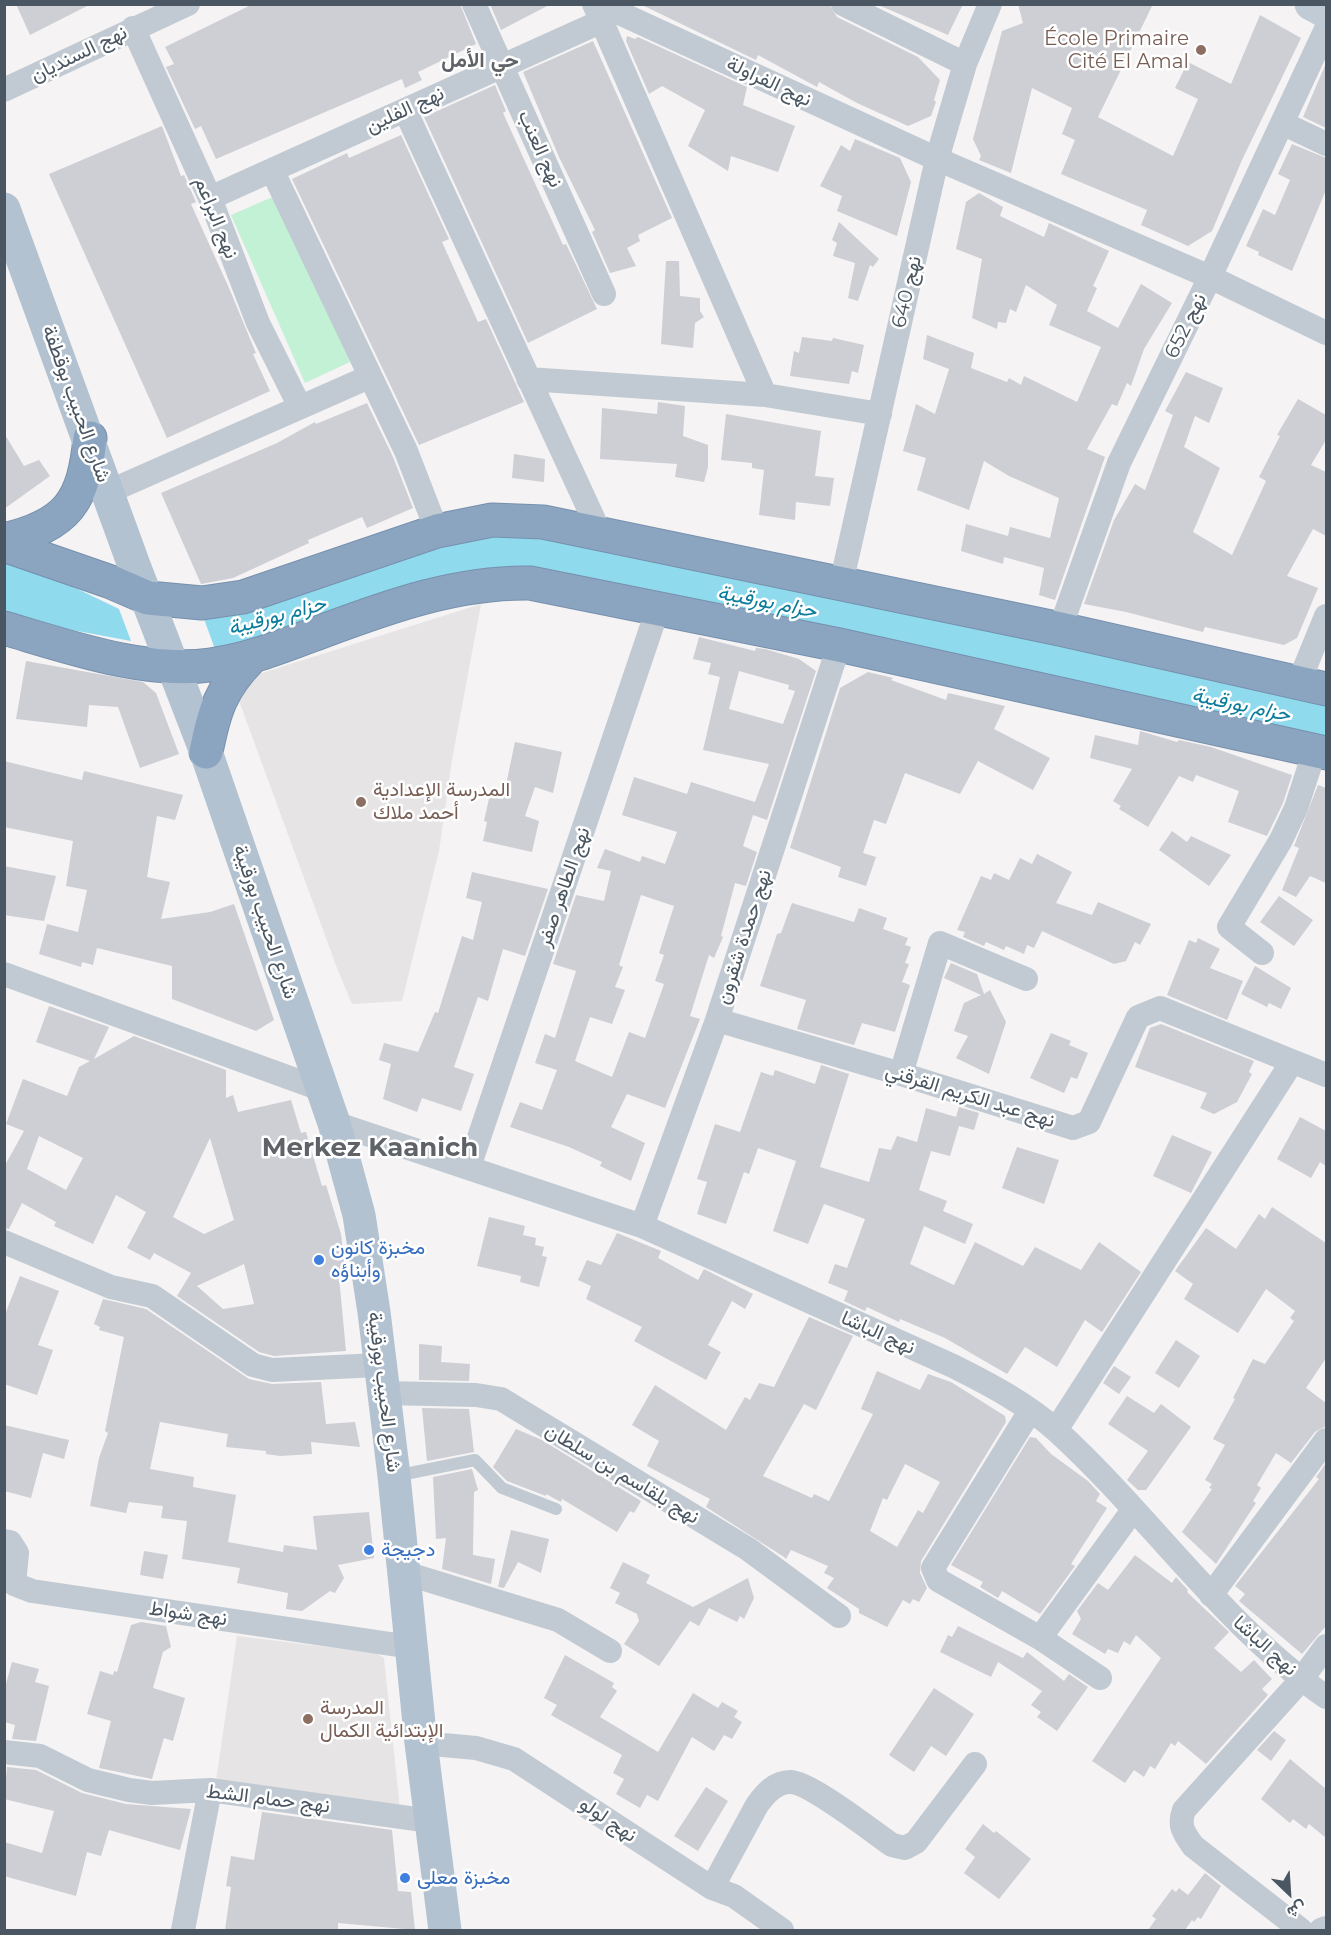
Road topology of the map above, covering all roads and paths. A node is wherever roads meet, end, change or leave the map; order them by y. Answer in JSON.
{"nodes":[{"id":1,"x":188,"y":4,"type":"edge"},
{"id":2,"x":474,"y":4,"type":"edge"},
{"id":3,"x":843,"y":4,"type":"edge"},
{"id":4,"x":990,"y":4,"type":"edge"},
{"id":5,"x":1311,"y":4,"type":"edge"},
{"id":6,"x":598,"y":10,"type":"edge"},
{"id":7,"x":1326,"y":12,"type":"edge"},
{"id":8,"x":133,"y":28,"type":"junction"},
{"id":9,"x":1326,"y":29,"type":"edge"},
{"id":10,"x":965,"y":64,"type":"junction"},
{"id":11,"x":503,"y":65,"type":"junction"},
{"id":12,"x":4,"y":90,"type":"edge"},
{"id":13,"x":405,"y":110,"type":"junction"},
{"id":14,"x":1282,"y":123,"type":"junction"},
{"id":15,"x":1326,"y":144,"type":"edge"},
{"id":16,"x":937,"y":159,"type":"junction"},
{"id":17,"x":272,"y":170,"type":"junction"},
{"id":18,"x":210,"y":198,"type":"junction"},
{"id":19,"x":4,"y":209,"type":"edge"},
{"id":20,"x":1210,"y":277,"type":"junction"},
{"id":21,"x":604,"y":294,"type":"dead end"},
{"id":22,"x":1326,"y":333,"type":"edge"},
{"id":23,"x":369,"y":377,"type":"junction"},
{"id":24,"x":528,"y":378,"type":"junction"},
{"id":25,"x":765,"y":395,"type":"junction"},
{"id":26,"x":300,"y":407,"type":"junction"},
{"id":27,"x":880,"y":414,"type":"junction"},
{"id":28,"x":90,"y":438,"type":"junction"},
{"id":29,"x":108,"y":492,"type":"junction"},
{"id":30,"x":437,"y":531,"type":"junction"},
{"id":31,"x":600,"y":533,"type":"junction"},
{"id":32,"x":4,"y":543,"type":"edge"},
{"id":33,"x":841,"y":584,"type":"junction"},
{"id":34,"x":148,"y":598,"type":"junction"},
{"id":35,"x":658,"y":608,"type":"junction"},
{"id":36,"x":1326,"y":616,"type":"edge"},
{"id":37,"x":4,"y":628,"type":"edge"},
{"id":38,"x":1060,"y":629,"type":"junction"},
{"id":39,"x":839,"y":645,"type":"junction"},
{"id":40,"x":251,"y":658,"type":"junction"},
{"id":41,"x":174,"y":667,"type":"junction"},
{"id":42,"x":1313,"y":686,"type":"edge"},
{"id":43,"x":1321,"y":751,"type":"edge"},
{"id":44,"x":206,"y":752,"type":"junction"},
{"id":45,"x":1262,"y":953,"type":"dead end"},
{"id":46,"x":4,"y":974,"type":"edge"},
{"id":47,"x":1026,"y":979,"type":"dead end"},
{"id":48,"x":717,"y":1020,"type":"junction"},
{"id":49,"x":1293,"y":1062,"type":"junction"},
{"id":50,"x":901,"y":1074,"type":"junction"},
{"id":51,"x":1326,"y":1076,"type":"edge"},
{"id":52,"x":323,"y":1090,"type":"junction"},
{"id":53,"x":334,"y":1123,"type":"junction"},
{"id":54,"x":469,"y":1167,"type":"junction"},
{"id":55,"x":642,"y":1226,"type":"junction"},
{"id":56,"x":4,"y":1242,"type":"edge"},
{"id":57,"x":381,"y":1379,"type":"junction"},
{"id":58,"x":1030,"y":1411,"type":"junction"},
{"id":59,"x":1056,"y":1430,"type":"junction"},
{"id":60,"x":1326,"y":1440,"type":"edge"},
{"id":61,"x":394,"y":1476,"type":"junction"},
{"id":62,"x":556,"y":1509,"type":"dead end"},
{"id":63,"x":1133,"y":1510,"type":"junction"},
{"id":64,"x":4,"y":1541,"type":"edge"},
{"id":65,"x":405,"y":1573,"type":"junction"},
{"id":66,"x":1211,"y":1595,"type":"junction"},
{"id":67,"x":839,"y":1616,"type":"dead end"},
{"id":68,"x":1040,"y":1638,"type":"junction"},
{"id":69,"x":1326,"y":1646,"type":"edge"},
{"id":70,"x":411,"y":1647,"type":"junction"},
{"id":71,"x":610,"y":1651,"type":"dead end"},
{"id":72,"x":1100,"y":1678,"type":"dead end"},
{"id":73,"x":1301,"y":1680,"type":"junction"},
{"id":74,"x":1326,"y":1697,"type":"edge"},
{"id":75,"x":421,"y":1743,"type":"junction"},
{"id":76,"x":4,"y":1752,"type":"edge"},
{"id":77,"x":975,"y":1764,"type":"dead end"},
{"id":78,"x":210,"y":1790,"type":"junction"},
{"id":79,"x":430,"y":1821,"type":"junction"},
{"id":80,"x":712,"y":1888,"type":"junction"},
{"id":81,"x":1326,"y":1928,"type":"edge"},
{"id":82,"x":183,"y":1930,"type":"edge"},
{"id":83,"x":445,"y":1930,"type":"edge"},
{"id":84,"x":782,"y":1930,"type":"edge"},
{"id":85,"x":1301,"y":1930,"type":"edge"},
{"id":86,"x":1321,"y":1930,"type":"edge"}],
"edges":[{"from":1,"to":8,"type":"street","name":"نهج السنديان"},
{"from":2,"to":11,"type":"street","name":"نهج العنب"},
{"from":3,"to":10,"type":"street"},
{"from":4,"to":10,"type":"street","name":"نهج 640"},
{"from":5,"to":7,"type":"street"},
{"from":6,"to":11,"type":"street","name":"نهج الفلين"},
{"from":6,"to":16,"type":"street","name":"نهج الفراولة"},
{"from":6,"to":25,"type":"street"},
{"from":8,"to":12,"type":"street","name":"نهج السنديان"},
{"from":8,"to":18,"type":"street","name":"نهج البراعم"},
{"from":9,"to":14,"type":"street","name":"نهج 652"},
{"from":10,"to":16,"type":"street","name":"نهج 640"},
{"from":11,"to":13,"type":"street","name":"نهج الفلين"},
{"from":11,"to":21,"type":"street","name":"نهج العنب"},
{"from":13,"to":17,"type":"street","name":"نهج الفلين"},
{"from":13,"to":24,"type":"street"},
{"from":14,"to":15,"type":"street"},
{"from":14,"to":20,"type":"street","name":"نهج 652"},
{"from":16,"to":20,"type":"street","name":"نهج الفراولة"},
{"from":16,"to":27,"type":"street","name":"نهج 640"},
{"from":17,"to":18,"type":"street","name":"نهج الفلين"},
{"from":17,"to":23,"type":"street"},
{"from":18,"to":26,"type":"street","name":"نهج البراعم"},
{"from":19,"to":28,"type":"main road","name":"شارع الحبيب بوقطفة"},
{"from":20,"to":22,"type":"street","name":"نهج الفراولة"},
{"from":20,"to":38,"type":"street","name":"نهج 652"},
{"from":23,"to":26,"type":"street"},
{"from":23,"to":30,"type":"street"},
{"from":24,"to":25,"type":"street"},
{"from":24,"to":31,"type":"street"},
{"from":25,"to":27,"type":"street"},
{"from":26,"to":29,"type":"street"},
{"from":27,"to":33,"type":"street","name":"نهج 640"},
{"from":28,"to":29,"type":"main road","name":"شارع الحبيب بوقطفة"},
{"from":28,"to":32,"type":"highway"},
{"from":29,"to":34,"type":"main road","name":"شارع الحبيب بوقطفة"},
{"from":30,"to":31,"type":"highway"},
{"from":30,"to":34,"type":"highway"},
{"from":31,"to":33,"type":"highway"},
{"from":32,"to":34,"type":"highway"},
{"from":33,"to":38,"type":"highway"},
{"from":34,"to":41,"type":"main road","name":"شارع الحبيب بورقيبة"},
{"from":35,"to":39,"type":"highway"},
{"from":35,"to":40,"type":"highway"},
{"from":35,"to":54,"type":"street","name":"نهج الطاهر صفر"},
{"from":36,"to":42,"type":"street"},
{"from":37,"to":41,"type":"highway"},
{"from":38,"to":42,"type":"highway"},
{"from":39,"to":43,"type":"highway"},
{"from":39,"to":48,"type":"street","name":"نهج حمدة شقرون"},
{"from":40,"to":41,"type":"highway"},
{"from":40,"to":44,"type":"highway"},
{"from":41,"to":44,"type":"main road","name":"شارع الحبيب بورقيبة"},
{"from":43,"to":45,"type":"street"},
{"from":44,"to":52,"type":"main road","name":"شارع الحبيب بورقيبة"},
{"from":46,"to":52,"type":"street"},
{"from":47,"to":50,"type":"street"},
{"from":48,"to":50,"type":"street","name":"نهج عبد الكريم القرقني"},
{"from":48,"to":55,"type":"street","name":"نهج حمدة شقرون"},
{"from":49,"to":50,"type":"street","name":"نهج عبد الكريم القرقني"},
{"from":49,"to":51,"type":"street","name":"نهج عبد الكريم القرقني"},
{"from":49,"to":59,"type":"street"},
{"from":52,"to":53,"type":"main road","name":"شارع الحبيب بورقيبة"},
{"from":53,"to":54,"type":"street","name":"نهج الباشا"},
{"from":53,"to":57,"type":"main road","name":"شارع الحبيب بورقيبة"},
{"from":54,"to":55,"type":"street","name":"نهج الباشا"},
{"from":55,"to":58,"type":"street","name":"نهج الباشا"},
{"from":56,"to":57,"type":"street","name":"نهج بلقاسم بن سلطان"},
{"from":57,"to":61,"type":"main road","name":"شارع الحبيب بورقيبة"},
{"from":57,"to":67,"type":"street","name":"نهج بلقاسم بن سلطان"},
{"from":58,"to":59,"type":"street","name":"نهج الباشا"},
{"from":58,"to":68,"type":"street"},
{"from":59,"to":63,"type":"street","name":"نهج الباشا"},
{"from":60,"to":66,"type":"street"},
{"from":61,"to":62,"type":"lane"},
{"from":61,"to":65,"type":"main road","name":"شارع الحبيب بورقيبة"},
{"from":63,"to":66,"type":"street","name":"نهج الباشا"},
{"from":63,"to":68,"type":"street"},
{"from":64,"to":70,"type":"street","name":"نهج شواط"},
{"from":65,"to":70,"type":"main road","name":"شارع الحبيب بورقيبة"},
{"from":65,"to":71,"type":"street"},
{"from":66,"to":73,"type":"street","name":"نهج الباشا"},
{"from":68,"to":72,"type":"street"},
{"from":69,"to":73,"type":"street"},
{"from":70,"to":75,"type":"main road","name":"شارع الحبيب بورقيبة"},
{"from":73,"to":74,"type":"street","name":"نهج الباشا"},
{"from":73,"to":85,"type":"street"},
{"from":75,"to":79,"type":"main road","name":"شارع الحبيب بورقيبة"},
{"from":75,"to":80,"type":"street","name":"نهج لولو"},
{"from":76,"to":78,"type":"street","name":"نهج حمام الشط"},
{"from":77,"to":80,"type":"street"},
{"from":78,"to":79,"type":"street","name":"نهج حمام الشط"},
{"from":78,"to":82,"type":"street"},
{"from":79,"to":83,"type":"main road","name":"شارع الحبيب بورقيبة"},
{"from":80,"to":84,"type":"street","name":"نهج لولو"},
{"from":81,"to":86,"type":"street"}]}
